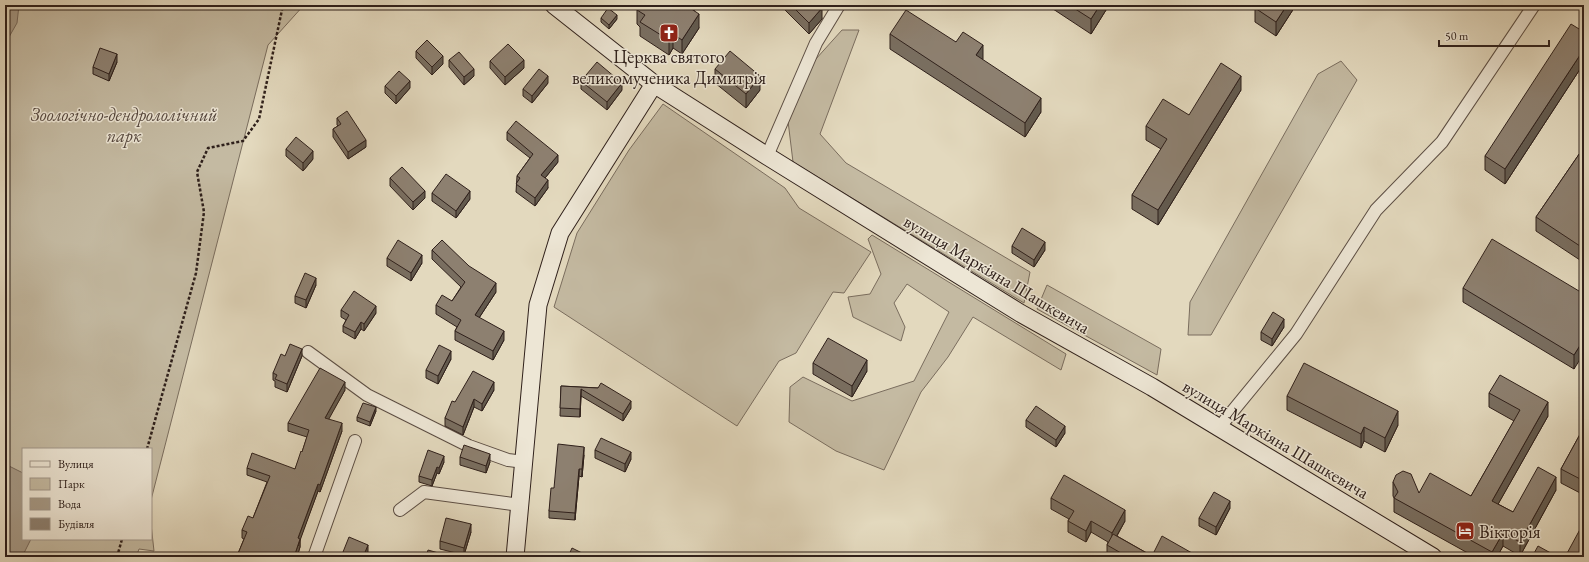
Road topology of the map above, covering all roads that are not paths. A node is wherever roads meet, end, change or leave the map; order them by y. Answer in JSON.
{"nodes":[{"id":1,"x":554,"y":5,"type":"edge"},
{"id":2,"x":839,"y":5,"type":"edge"},
{"id":3,"x":1534,"y":5,"type":"edge"},
{"id":4,"x":654,"y":84,"type":"junction"},
{"id":5,"x":767,"y":156,"type":"junction"},
{"id":6,"x":308,"y":352,"type":"dead end"},
{"id":7,"x":1218,"y":429,"type":"junction"},
{"id":8,"x":355,"y":441,"type":"dead end"},
{"id":9,"x":524,"y":462,"type":"junction"},
{"id":10,"x":520,"y":505,"type":"junction"},
{"id":11,"x":400,"y":510,"type":"dead end"},
{"id":12,"x":314,"y":557,"type":"edge"},
{"id":13,"x":515,"y":557,"type":"edge"},
{"id":14,"x":1433,"y":557,"type":"edge"}],
"edges":[{"from":1,"to":4,"type":"street","name":"вулиця Маркіяна Шашкевича"},
{"from":2,"to":5,"type":"street"},
{"from":3,"to":7,"type":"street"},
{"from":4,"to":5,"type":"street","name":"вулиця Маркіяна Шашкевича"},
{"from":4,"to":9,"type":"street"},
{"from":5,"to":7,"type":"street","name":"вулиця Маркіяна Шашкевича"},
{"from":6,"to":9,"type":"street"},
{"from":7,"to":14,"type":"street","name":"вулиця Маркіяна Шашкевича"},
{"from":8,"to":12,"type":"street"},
{"from":9,"to":10,"type":"street"},
{"from":10,"to":11,"type":"street"},
{"from":10,"to":13,"type":"street"}]}
